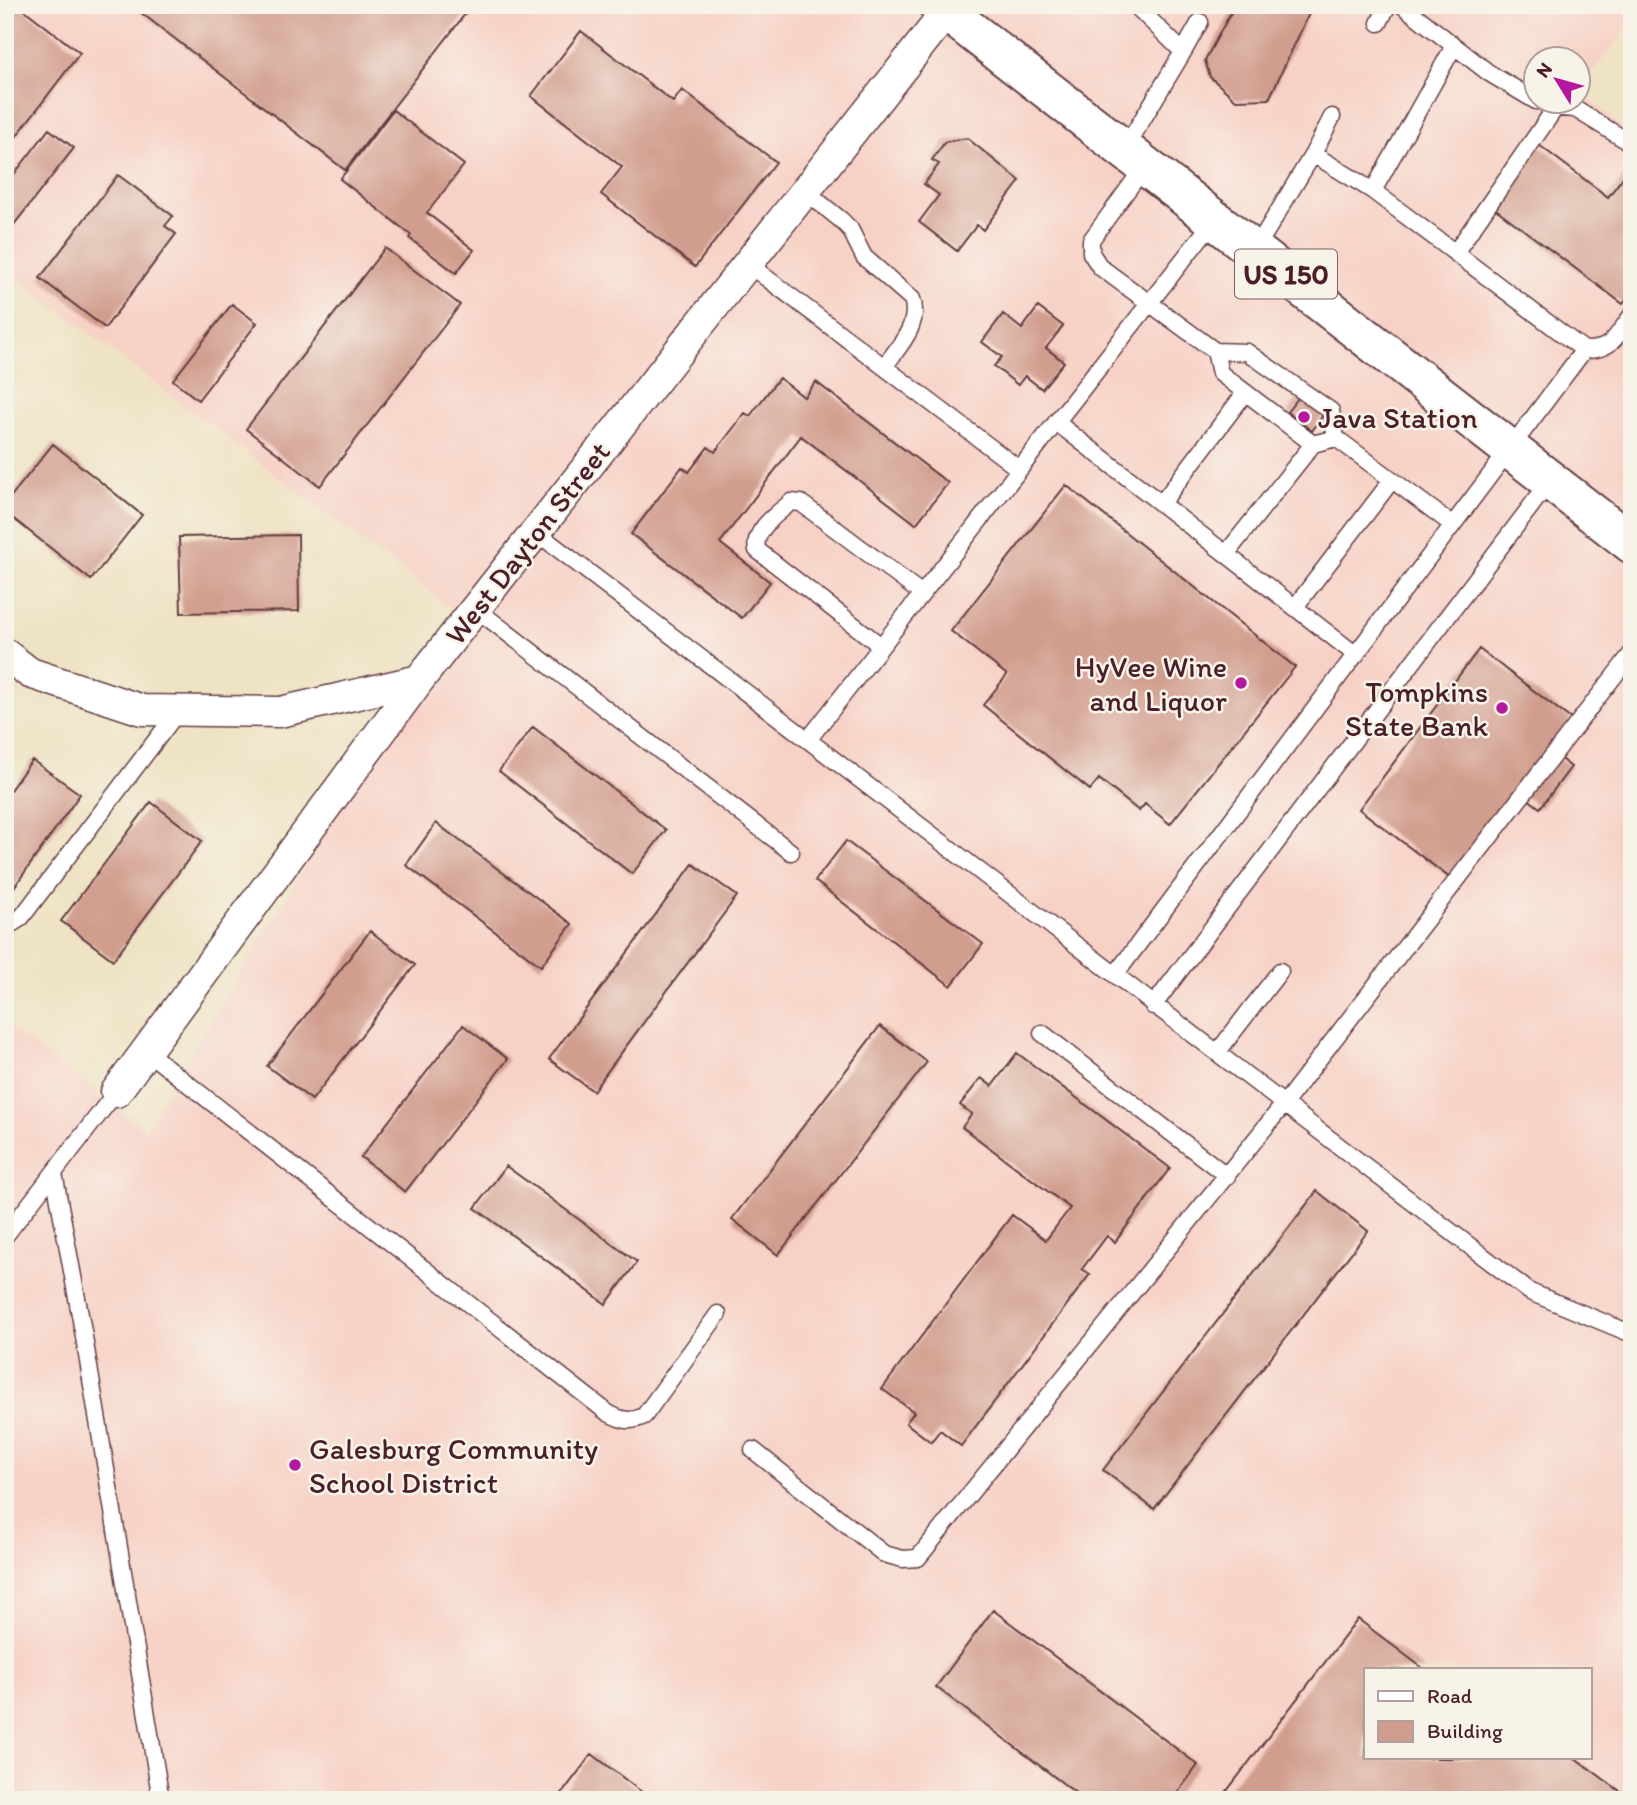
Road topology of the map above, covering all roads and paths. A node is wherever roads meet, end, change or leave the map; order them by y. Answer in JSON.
{"nodes":[{"id":1,"x":1135,"y":5,"type":"edge"},
{"id":2,"x":1388,"y":5,"type":"edge"},
{"id":3,"x":1402,"y":5,"type":"edge"},
{"id":4,"x":946,"y":8,"type":"edge"},
{"id":5,"x":1200,"y":22,"type":"dead end"},
{"id":6,"x":1379,"y":23,"type":"dead end"},
{"id":7,"x":1454,"y":46,"type":"junction"},
{"id":8,"x":1183,"y":52,"type":"junction"},
{"id":9,"x":1522,"y":93,"type":"edge"},
{"id":10,"x":1550,"y":116,"type":"edge"},
{"id":11,"x":1586,"y":116,"type":"edge"},
{"id":12,"x":1332,"y":117,"type":"dead end"},
{"id":13,"x":1632,"y":144,"type":"edge"},
{"id":14,"x":1313,"y":154,"type":"junction"},
{"id":15,"x":1135,"y":158,"type":"junction"},
{"id":16,"x":805,"y":191,"type":"junction"},
{"id":17,"x":1373,"y":191,"type":"junction"},
{"id":18,"x":1215,"y":219,"type":"junction"},
{"id":19,"x":1255,"y":250,"type":"junction"},
{"id":20,"x":1455,"y":253,"type":"junction"},
{"id":21,"x":748,"y":264,"type":"junction"},
{"id":22,"x":1148,"y":303,"type":"junction"},
{"id":23,"x":1632,"y":315,"type":"edge"},
{"id":24,"x":1584,"y":350,"type":"junction"},
{"id":25,"x":1215,"y":352,"type":"junction"},
{"id":26,"x":884,"y":367,"type":"junction"},
{"id":27,"x":1245,"y":393,"type":"junction"},
{"id":28,"x":1056,"y":422,"type":"junction"},
{"id":29,"x":1336,"y":438,"type":"junction"},
{"id":30,"x":1313,"y":444,"type":"junction"},
{"id":31,"x":1510,"y":449,"type":"junction"},
{"id":32,"x":1019,"y":469,"type":"junction"},
{"id":33,"x":1392,"y":480,"type":"junction"},
{"id":34,"x":1550,"y":481,"type":"junction"},
{"id":35,"x":1161,"y":504,"type":"junction"},
{"id":36,"x":1453,"y":525,"type":"junction"},
{"id":37,"x":536,"y":532,"type":"junction"},
{"id":38,"x":1632,"y":544,"type":"edge"},
{"id":39,"x":1226,"y":554,"type":"junction"},
{"id":40,"x":922,"y":594,"type":"junction"},
{"id":41,"x":1295,"y":607,"type":"junction"},
{"id":42,"x":475,"y":608,"type":"junction"},
{"id":43,"x":881,"y":646,"type":"junction"},
{"id":44,"x":1632,"y":653,"type":"edge"},
{"id":45,"x":5,"y":654,"type":"edge"},
{"id":46,"x":1356,"y":655,"type":"junction"},
{"id":47,"x":419,"y":680,"type":"junction"},
{"id":48,"x":179,"y":710,"type":"junction"},
{"id":49,"x":808,"y":740,"type":"junction"},
{"id":50,"x":792,"y":852,"type":"dead end"},
{"id":51,"x":5,"y":928,"type":"edge"},
{"id":52,"x":1279,"y":971,"type":"dead end"},
{"id":53,"x":1115,"y":975,"type":"junction"},
{"id":54,"x":1153,"y":1006,"type":"junction"},
{"id":55,"x":1042,"y":1033,"type":"dead end"},
{"id":56,"x":146,"y":1051,"type":"junction"},
{"id":57,"x":1217,"y":1053,"type":"junction"},
{"id":58,"x":116,"y":1092,"type":"joint"},
{"id":59,"x":1284,"y":1104,"type":"junction"},
{"id":60,"x":54,"y":1173,"type":"junction"},
{"id":61,"x":1227,"y":1176,"type":"junction"},
{"id":62,"x":5,"y":1236,"type":"edge"},
{"id":63,"x":718,"y":1314,"type":"dead end"},
{"id":64,"x":1632,"y":1334,"type":"edge"},
{"id":65,"x":753,"y":1450,"type":"dead end"},
{"id":66,"x":161,"y":1800,"type":"edge"}],
"edges":[{"from":1,"to":8,"type":"lane"},
{"from":2,"to":6,"type":"lane"},
{"from":3,"to":7,"type":"lane"},
{"from":4,"to":15,"type":"main road","number":"US 150"},
{"from":4,"to":16,"type":"street","name":"West Dayton Street"},
{"from":5,"to":8,"type":"lane"},
{"from":7,"to":9,"type":"lane"},
{"from":7,"to":17,"type":"lane"},
{"from":8,"to":15,"type":"lane"},
{"from":10,"to":20,"type":"lane"},
{"from":11,"to":13,"type":"lane"},
{"from":12,"to":14,"type":"lane"},
{"from":14,"to":17,"type":"lane"},
{"from":14,"to":19,"type":"lane"},
{"from":15,"to":18,"type":"main road","number":"US 150"},
{"from":15,"to":22,"type":"lane"},
{"from":16,"to":21,"type":"street","name":"West Dayton Street"},
{"from":16,"to":26,"type":"lane"},
{"from":17,"to":20,"type":"lane"},
{"from":18,"to":19,"type":"main road","number":"US 150"},
{"from":18,"to":22,"type":"lane"},
{"from":19,"to":31,"type":"main road","number":"US 150"},
{"from":20,"to":24,"type":"lane"},
{"from":21,"to":26,"type":"lane"},
{"from":21,"to":37,"type":"street","name":"West Dayton Street"},
{"from":22,"to":25,"type":"lane"},
{"from":22,"to":28,"type":"lane"},
{"from":23,"to":24,"type":"lane"},
{"from":24,"to":31,"type":"lane"},
{"from":25,"to":27,"type":"lane"},
{"from":25,"to":29,"type":"lane"},
{"from":26,"to":32,"type":"lane"},
{"from":27,"to":30,"type":"lane"},
{"from":27,"to":35,"type":"lane"},
{"from":28,"to":32,"type":"lane"},
{"from":28,"to":35,"type":"lane"},
{"from":29,"to":30,"type":"lane"},
{"from":29,"to":33,"type":"lane"},
{"from":30,"to":39,"type":"lane"},
{"from":31,"to":34,"type":"main road","number":"US 150"},
{"from":31,"to":36,"type":"lane"},
{"from":32,"to":40,"type":"lane"},
{"from":33,"to":36,"type":"lane"},
{"from":33,"to":41,"type":"lane"},
{"from":34,"to":38,"type":"main road","number":"US 150"},
{"from":34,"to":54,"type":"lane"},
{"from":35,"to":39,"type":"lane"},
{"from":36,"to":46,"type":"lane"},
{"from":37,"to":42,"type":"street","name":"West Dayton Street"},
{"from":37,"to":49,"type":"lane"},
{"from":39,"to":41,"type":"lane"},
{"from":40,"to":43,"type":"lane"},
{"from":40,"to":43,"type":"lane"},
{"from":41,"to":46,"type":"lane"},
{"from":42,"to":47,"type":"street","name":"West Dayton Street"},
{"from":42,"to":50,"type":"lane"},
{"from":43,"to":49,"type":"lane"},
{"from":44,"to":59,"type":"lane"},
{"from":45,"to":48,"type":"street"},
{"from":46,"to":53,"type":"lane"},
{"from":47,"to":48,"type":"street"},
{"from":47,"to":56,"type":"street","name":"West Dayton Street"},
{"from":48,"to":51,"type":"lane"},
{"from":49,"to":53,"type":"lane"},
{"from":52,"to":57,"type":"lane"},
{"from":53,"to":54,"type":"lane"},
{"from":54,"to":57,"type":"lane"},
{"from":55,"to":61,"type":"lane"},
{"from":56,"to":58,"type":"street","name":"West Dayton Street"},
{"from":56,"to":63,"type":"lane"},
{"from":57,"to":59,"type":"lane"},
{"from":58,"to":60,"type":"lane"},
{"from":59,"to":61,"type":"lane"},
{"from":59,"to":64,"type":"lane"},
{"from":60,"to":62,"type":"lane"},
{"from":60,"to":66,"type":"lane"},
{"from":61,"to":65,"type":"lane"}]}
